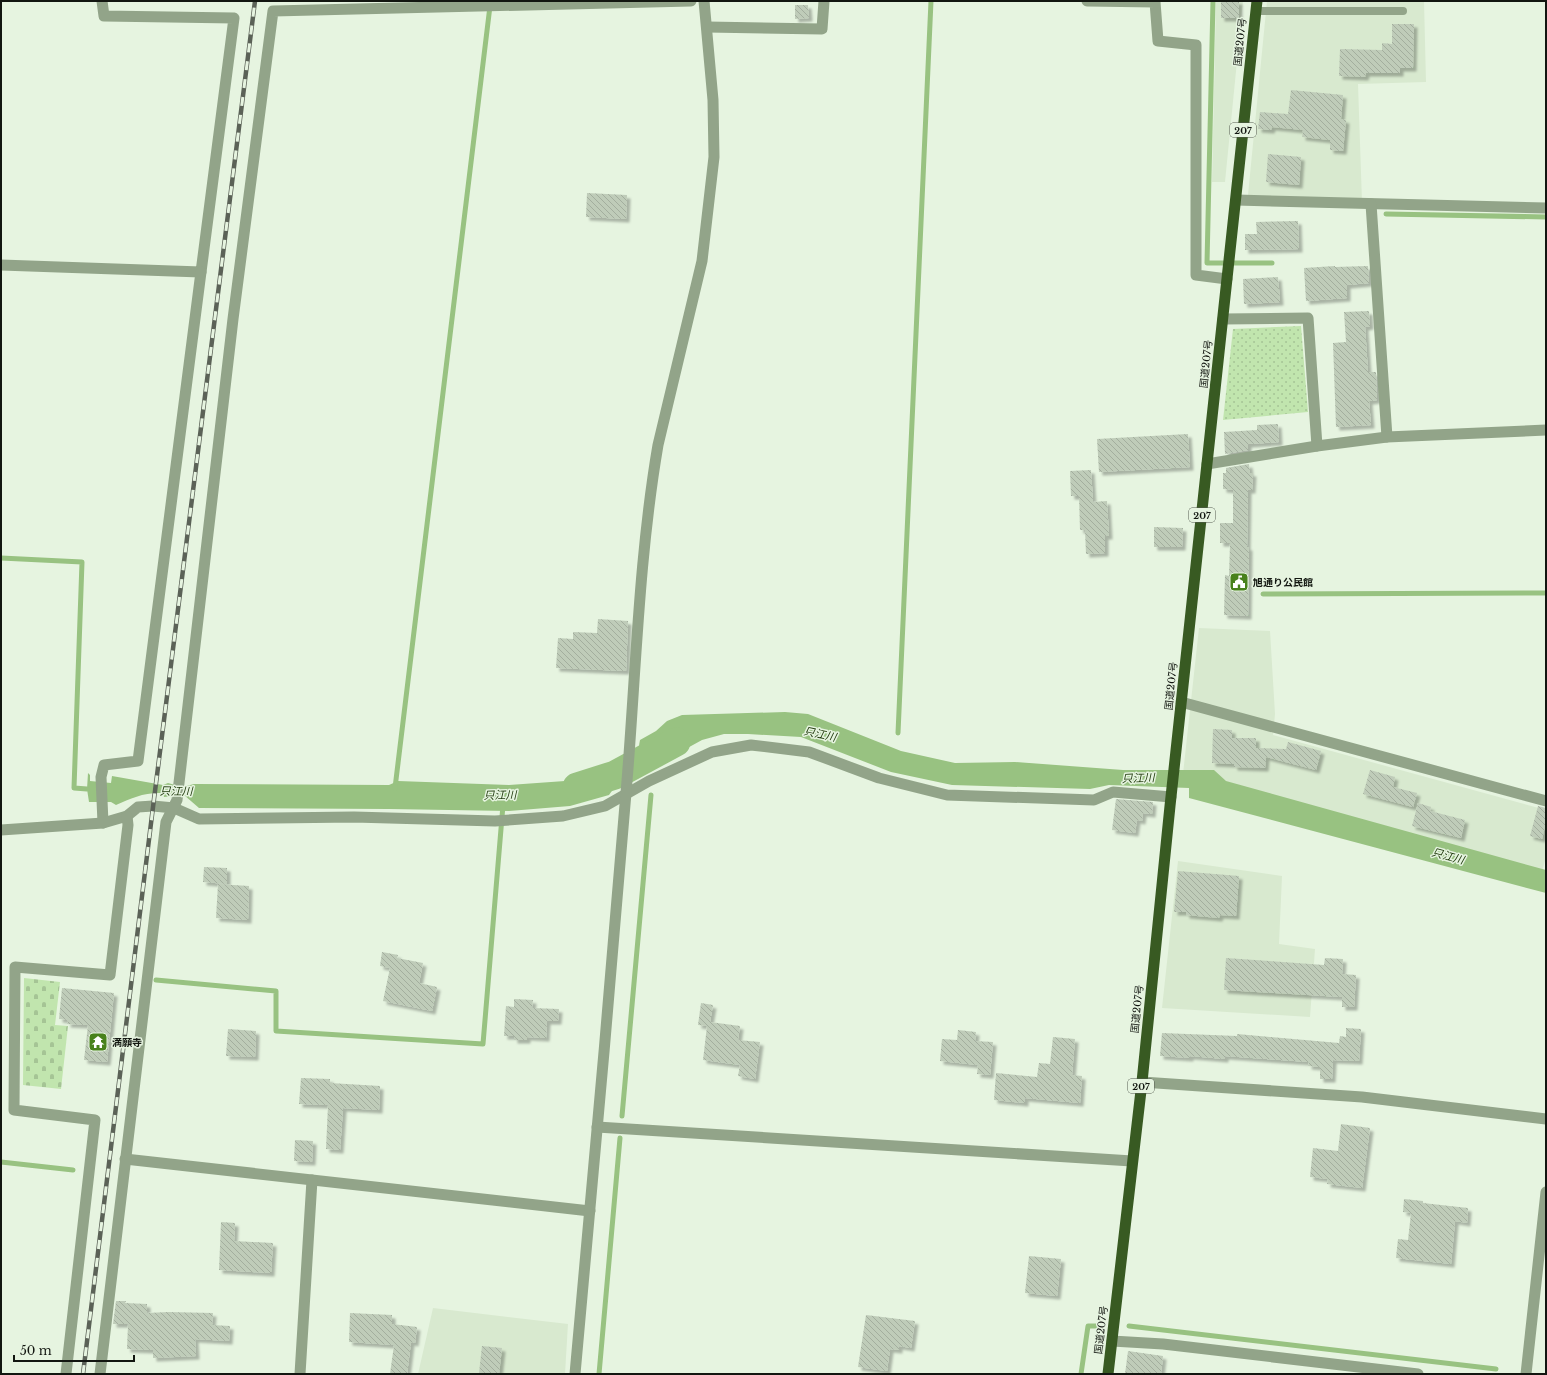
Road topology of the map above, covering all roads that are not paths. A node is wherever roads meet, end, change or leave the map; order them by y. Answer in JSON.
{"nodes":[{"id":1,"x":102,"y":1,"type":"edge"},
{"id":2,"x":691,"y":1,"type":"edge"},
{"id":3,"x":704,"y":1,"type":"edge"},
{"id":4,"x":824,"y":1,"type":"edge"},
{"id":5,"x":1087,"y":1,"type":"edge"},
{"id":6,"x":1256,"y":6,"type":"edge"},
{"id":7,"x":1403,"y":11,"type":"dead end"},
{"id":8,"x":707,"y":27,"type":"junction"},
{"id":9,"x":1236,"y":200,"type":"junction"},
{"id":10,"x":1372,"y":204,"type":"junction"},
{"id":11,"x":1546,"y":208,"type":"edge"},
{"id":12,"x":1,"y":265,"type":"edge"},
{"id":13,"x":1228,"y":269,"type":"junction"},
{"id":14,"x":201,"y":272,"type":"junction"},
{"id":15,"x":1223,"y":319,"type":"junction"},
{"id":16,"x":1546,"y":430,"type":"edge"},
{"id":17,"x":1387,"y":437,"type":"junction"},
{"id":18,"x":1317,"y":446,"type":"junction"},
{"id":19,"x":1207,"y":464,"type":"junction"},
{"id":20,"x":1181,"y":702,"type":"junction"},
{"id":21,"x":626,"y":795,"type":"junction"},
{"id":22,"x":1170,"y":797,"type":"junction"},
{"id":23,"x":1546,"y":801,"type":"edge"},
{"id":24,"x":175,"y":804,"type":"junction"},
{"id":25,"x":128,"y":816,"type":"junction"},
{"id":26,"x":102,"y":823,"type":"junction"},
{"id":27,"x":1,"y":830,"type":"edge"},
{"id":28,"x":1142,"y":1082,"type":"junction"},
{"id":29,"x":1546,"y":1119,"type":"edge"},
{"id":30,"x":597,"y":1127,"type":"junction"},
{"id":31,"x":126,"y":1160,"type":"junction"},
{"id":32,"x":1132,"y":1161,"type":"junction"},
{"id":33,"x":312,"y":1180,"type":"junction"},
{"id":34,"x":1546,"y":1192,"type":"edge"},
{"id":35,"x":590,"y":1211,"type":"junction"},
{"id":36,"x":1112,"y":1341,"type":"junction"},
{"id":37,"x":66,"y":1374,"type":"edge"},
{"id":38,"x":100,"y":1374,"type":"edge"},
{"id":39,"x":300,"y":1374,"type":"edge"},
{"id":40,"x":575,"y":1374,"type":"edge"},
{"id":41,"x":1108,"y":1374,"type":"edge"},
{"id":42,"x":1418,"y":1374,"type":"edge"},
{"id":43,"x":1526,"y":1374,"type":"edge"}],
"edges":[{"from":1,"to":14,"type":"street"},
{"from":2,"to":24,"type":"street"},
{"from":3,"to":8,"type":"street"},
{"from":4,"to":8,"type":"street"},
{"from":5,"to":13,"type":"street"},
{"from":6,"to":7,"type":"lane"},
{"from":6,"to":9,"type":"highway","name":"国道207号","number":"207"},
{"from":8,"to":21,"type":"street"},
{"from":9,"to":10,"type":"street"},
{"from":9,"to":13,"type":"highway","name":"国道207号","number":"207"},
{"from":10,"to":11,"type":"street"},
{"from":10,"to":17,"type":"street"},
{"from":12,"to":14,"type":"street"},
{"from":13,"to":15,"type":"highway","name":"国道207号","number":"207"},
{"from":14,"to":26,"type":"street"},
{"from":15,"to":18,"type":"street"},
{"from":15,"to":19,"type":"highway","name":"国道207号","number":"207"},
{"from":16,"to":17,"type":"street"},
{"from":17,"to":18,"type":"street"},
{"from":18,"to":19,"type":"street"},
{"from":19,"to":20,"type":"highway","name":"国道207号","number":"207"},
{"from":20,"to":22,"type":"highway","name":"国道207号","number":"207"},
{"from":20,"to":23,"type":"street"},
{"from":21,"to":22,"type":"street"},
{"from":21,"to":24,"type":"street"},
{"from":21,"to":30,"type":"street"},
{"from":22,"to":28,"type":"highway","name":"国道207号","number":"207"},
{"from":24,"to":25,"type":"street"},
{"from":24,"to":31,"type":"street"},
{"from":25,"to":26,"type":"street"},
{"from":25,"to":37,"type":"street"},
{"from":26,"to":27,"type":"street"},
{"from":28,"to":29,"type":"street"},
{"from":28,"to":32,"type":"highway","name":"国道207号","number":"207"},
{"from":30,"to":32,"type":"street"},
{"from":30,"to":35,"type":"street"},
{"from":31,"to":33,"type":"street"},
{"from":31,"to":38,"type":"street"},
{"from":32,"to":36,"type":"highway","name":"国道207号","number":"207"},
{"from":33,"to":35,"type":"street"},
{"from":33,"to":39,"type":"street"},
{"from":34,"to":43,"type":"street"},
{"from":35,"to":40,"type":"street"},
{"from":36,"to":41,"type":"highway","name":"国道207号","number":"207"},
{"from":36,"to":42,"type":"street"}]}
